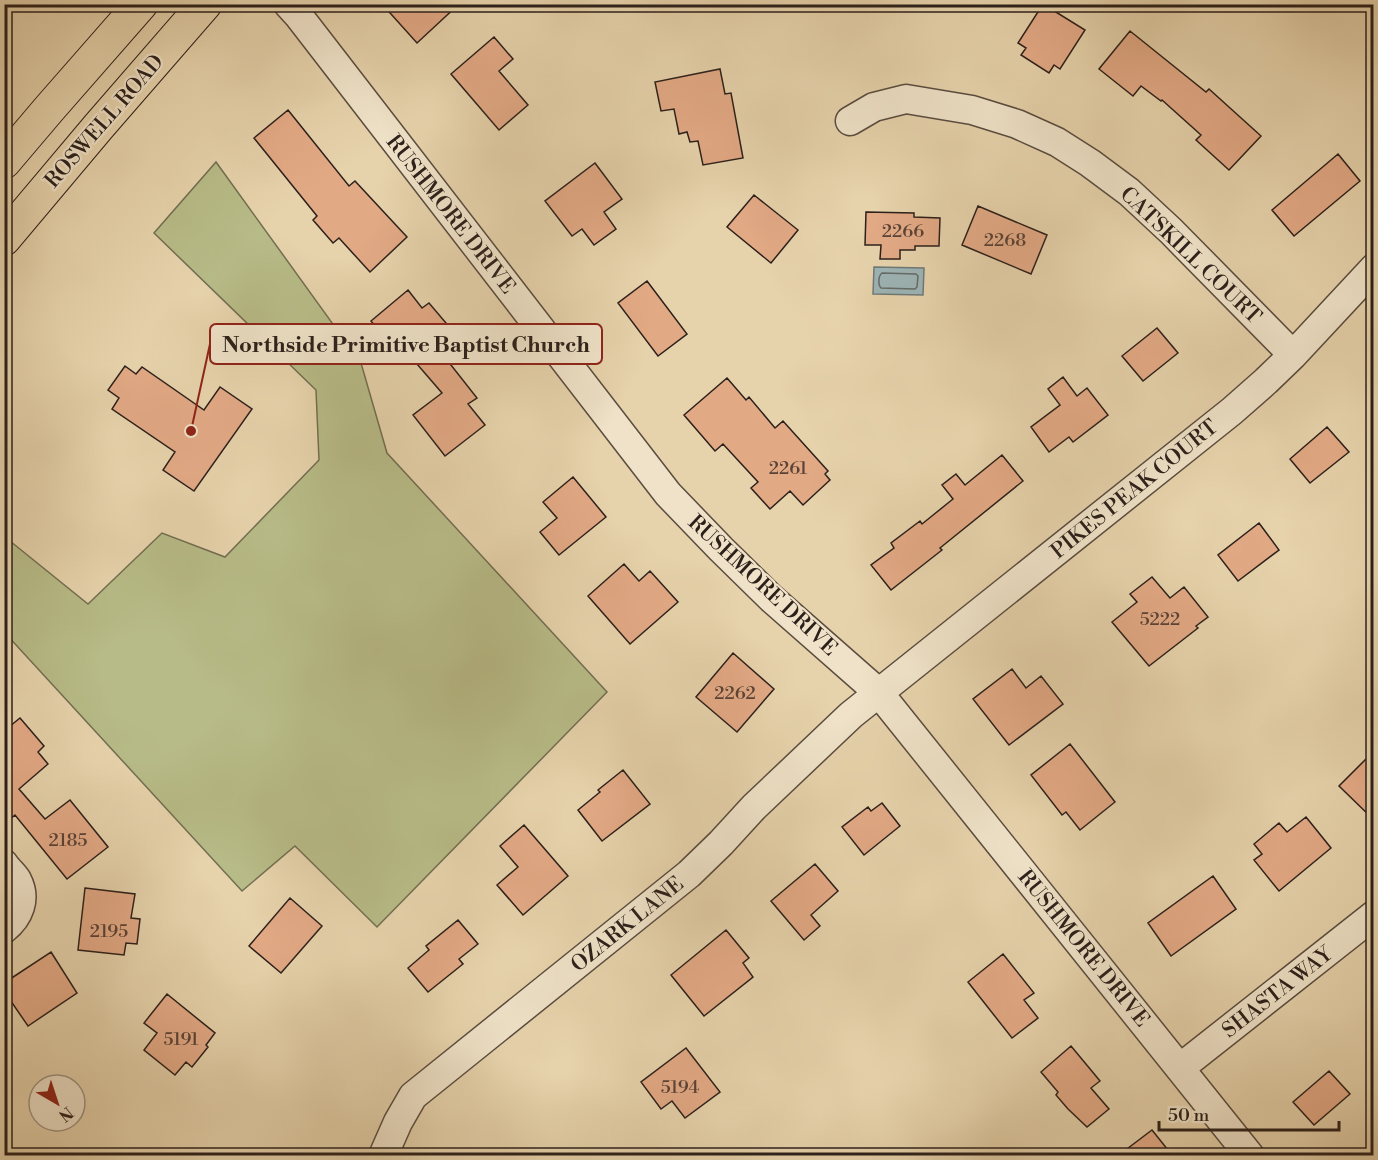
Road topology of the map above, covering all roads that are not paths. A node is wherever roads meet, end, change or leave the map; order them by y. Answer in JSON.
{"nodes":[{"id":1,"x":141,"y":4,"type":"edge"},
{"id":2,"x":205,"y":4,"type":"edge"},
{"id":3,"x":288,"y":4,"type":"edge"},
{"id":4,"x":850,"y":122,"type":"dead end"},
{"id":5,"x":4,"y":162,"type":"edge"},
{"id":6,"x":4,"y":239,"type":"edge"},
{"id":7,"x":1374,"y":268,"type":"edge"},
{"id":8,"x":1293,"y":355,"type":"junction"},
{"id":9,"x":879,"y":693,"type":"junction"},
{"id":10,"x":4,"y":864,"type":"edge"},
{"id":11,"x":1374,"y":915,"type":"edge"},
{"id":12,"x":4,"y":929,"type":"edge"},
{"id":13,"x":1180,"y":1068,"type":"junction"},
{"id":14,"x":383,"y":1155,"type":"edge"},
{"id":15,"x":1250,"y":1155,"type":"edge"}],
"edges":[{"from":1,"to":5,"type":"highway"},
{"from":2,"to":6,"type":"highway","name":"ROSWELL ROAD"},
{"from":3,"to":9,"type":"street","name":"RUSHMORE DRIVE"},
{"from":4,"to":8,"type":"street","name":"CATSKILL COURT"},
{"from":7,"to":8,"type":"street","name":"PIKES PEAK COURT"},
{"from":8,"to":9,"type":"street","name":"PIKES PEAK COURT"},
{"from":9,"to":13,"type":"street","name":"RUSHMORE DRIVE"},
{"from":9,"to":14,"type":"street","name":"OZARK LANE"},
{"from":10,"to":12,"type":"street"},
{"from":11,"to":13,"type":"street","name":"SHASTA WAY"},
{"from":13,"to":15,"type":"street","name":"RUSHMORE DRIVE"}]}
